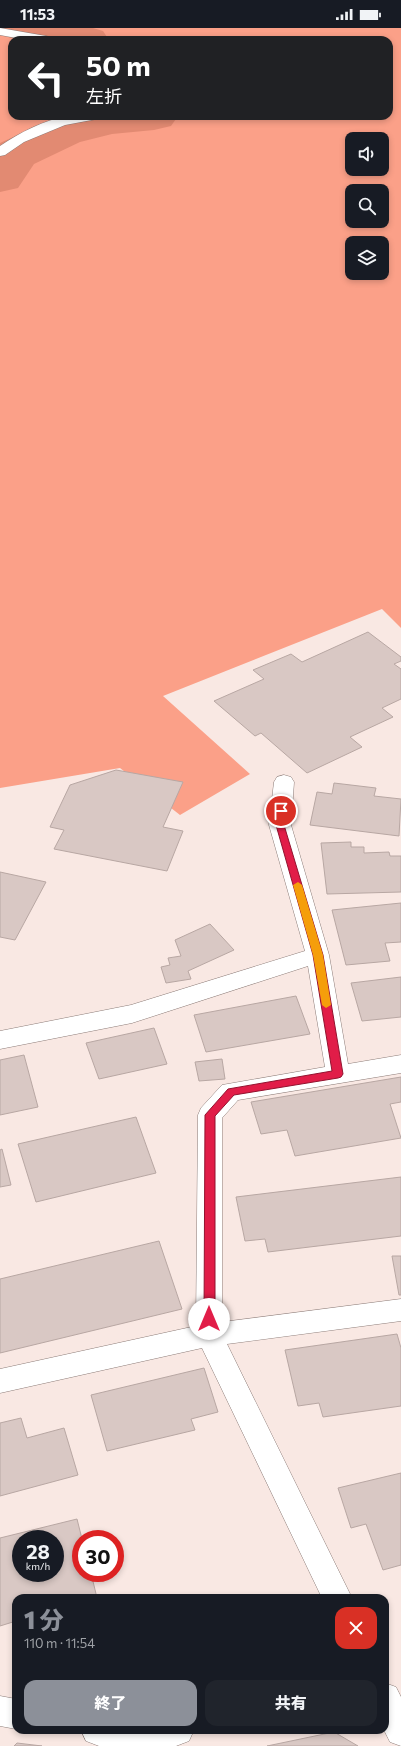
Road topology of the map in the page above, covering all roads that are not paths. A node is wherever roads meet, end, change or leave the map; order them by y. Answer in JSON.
{"nodes":[{"id":1,"x":0,"y":31,"type":"edge"},
{"id":2,"x":26,"y":36,"type":"edge"},
{"id":3,"x":68,"y":120,"type":"edge"},
{"id":4,"x":0,"y":152,"type":"edge"},
{"id":5,"x":284,"y":782,"type":"dead end"},
{"id":6,"x":318,"y":955,"type":"junction"},
{"id":7,"x":0,"y":1040,"type":"edge"},
{"id":8,"x":401,"y":1064,"type":"edge"},
{"id":9,"x":338,"y":1074,"type":"junction"},
{"id":10,"x":401,"y":1310,"type":"edge"},
{"id":11,"x":209,"y":1335,"type":"junction"},
{"id":12,"x":0,"y":1381,"type":"edge"},
{"id":13,"x":335,"y":1594,"type":"edge"},
{"id":14,"x":389,"y":1706,"type":"edge"},
{"id":15,"x":0,"y":1711,"type":"edge"},
{"id":16,"x":12,"y":1713,"type":"edge"},
{"id":17,"x":401,"y":1732,"type":"edge"},
{"id":18,"x":116,"y":1734,"type":"edge"},
{"id":19,"x":157,"y":1734,"type":"edge"}],
"edges":[{"from":1,"to":2,"type":"street"},
{"from":3,"to":4,"type":"street"},
{"from":5,"to":6,"type":"street"},
{"from":6,"to":7,"type":"street"},
{"from":6,"to":9,"type":"street"},
{"from":8,"to":9,"type":"street"},
{"from":9,"to":11,"type":"street"},
{"from":10,"to":11,"type":"street"},
{"from":11,"to":12,"type":"street"},
{"from":11,"to":13,"type":"street"},
{"from":14,"to":17,"type":"street"},
{"from":15,"to":16,"type":"street"},
{"from":18,"to":19,"type":"street"}]}
